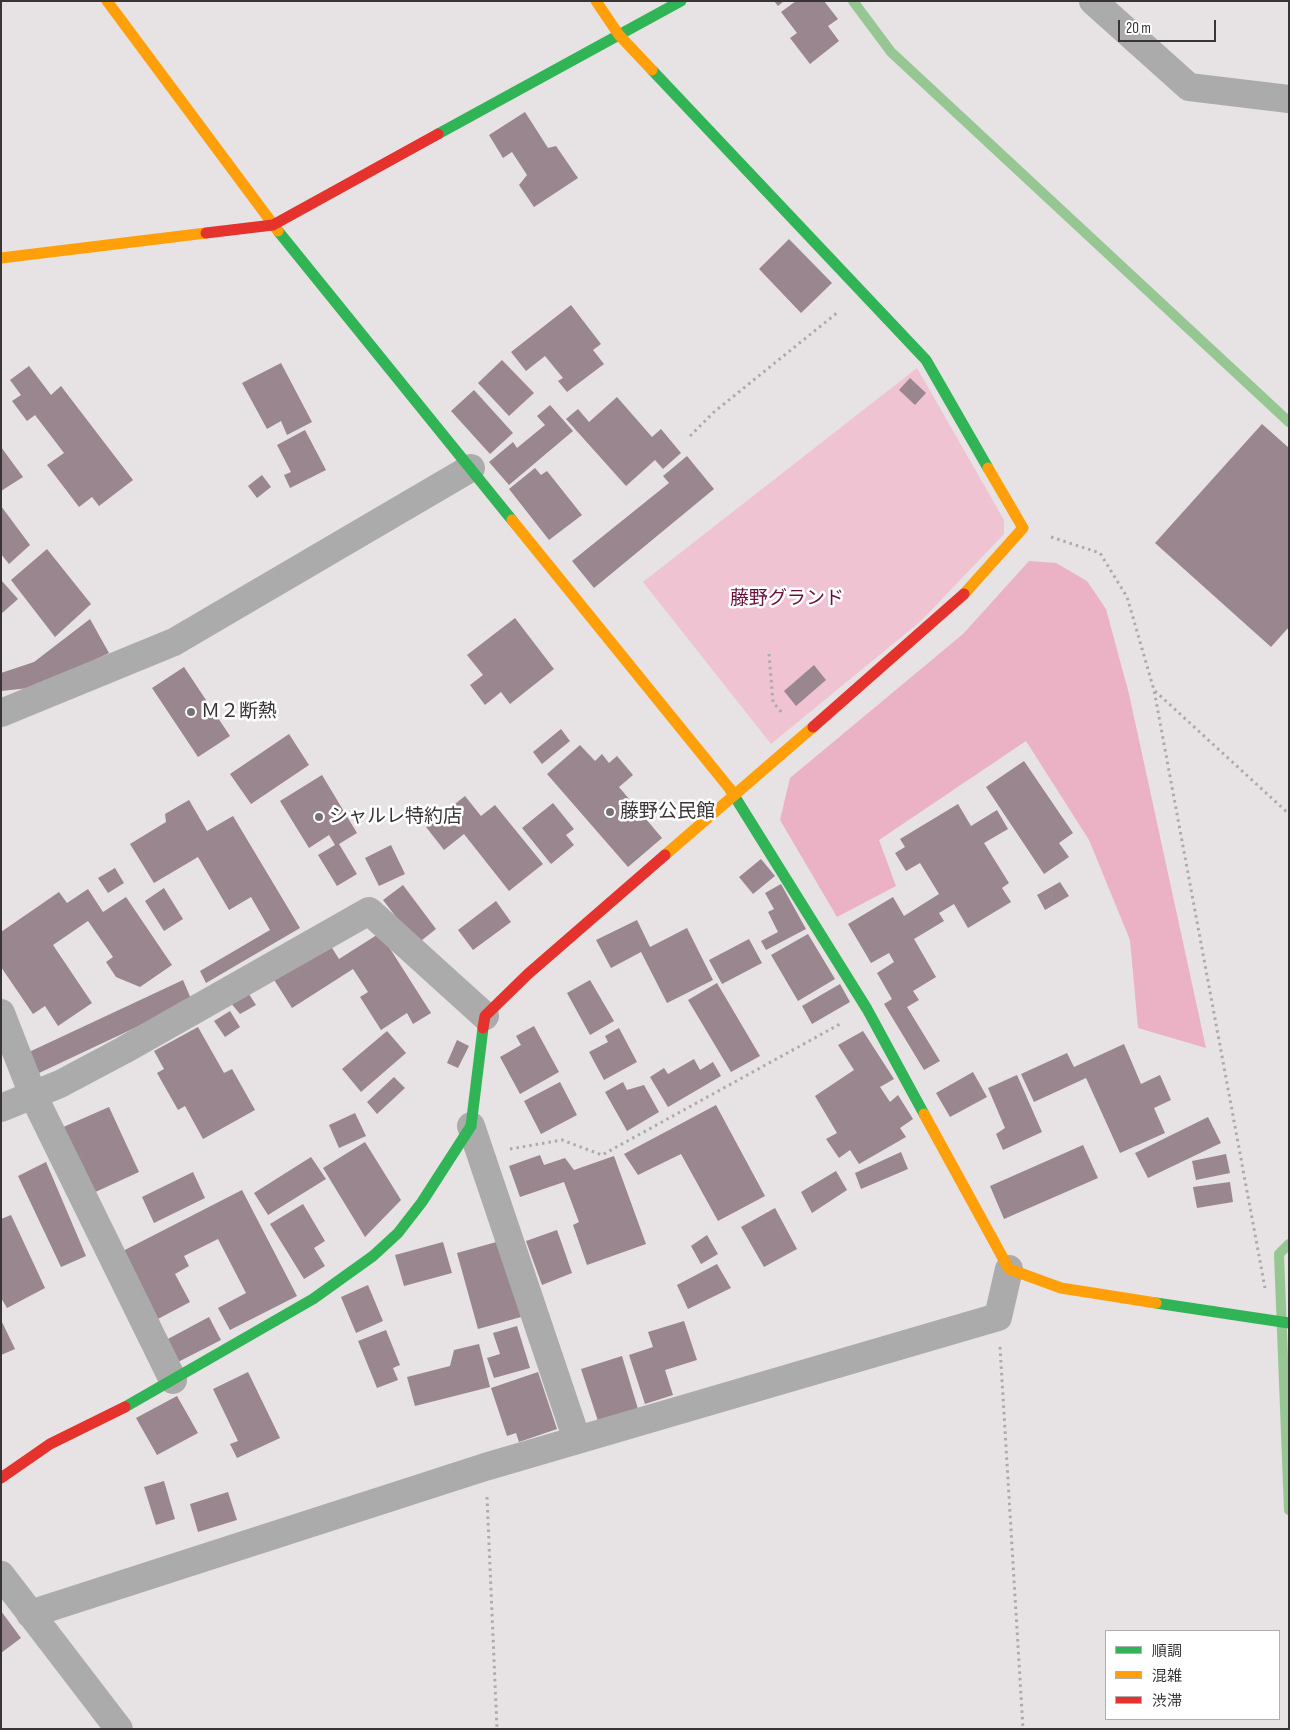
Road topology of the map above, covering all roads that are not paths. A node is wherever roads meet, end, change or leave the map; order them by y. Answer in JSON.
{"nodes":[{"id":1,"x":107,"y":1,"type":"edge"},
{"id":2,"x":596,"y":1,"type":"edge"},
{"id":3,"x":681,"y":1,"type":"edge"},
{"id":4,"x":1093,"y":1,"type":"edge"},
{"id":5,"x":618,"y":35,"type":"junction"},
{"id":6,"x":1289,"y":99,"type":"edge"},
{"id":7,"x":273,"y":225,"type":"junction"},
{"id":8,"x":1,"y":258,"type":"edge"},
{"id":9,"x":471,"y":468,"type":"junction"},
{"id":10,"x":1,"y":713,"type":"edge"},
{"id":11,"x":735,"y":795,"type":"junction"},
{"id":12,"x":1,"y":1013,"type":"edge"},
{"id":13,"x":485,"y":1016,"type":"junction"},
{"id":14,"x":33,"y":1095,"type":"junction"},
{"id":15,"x":1,"y":1108,"type":"edge"},
{"id":16,"x":471,"y":1126,"type":"junction"},
{"id":17,"x":1009,"y":1269,"type":"junction"},
{"id":18,"x":1289,"y":1323,"type":"edge"},
{"id":19,"x":173,"y":1380,"type":"junction"},
{"id":20,"x":577,"y":1440,"type":"junction"},
{"id":21,"x":1,"y":1478,"type":"edge"},
{"id":22,"x":1,"y":1575,"type":"edge"},
{"id":23,"x":30,"y":1614,"type":"junction"},
{"id":24,"x":119,"y":1729,"type":"edge"}],
"edges":[{"from":1,"to":7,"type":"street"},
{"from":2,"to":5,"type":"street"},
{"from":3,"to":5,"type":"street"},
{"from":4,"to":6,"type":"street"},
{"from":5,"to":7,"type":"street"},
{"from":5,"to":11,"type":"street"},
{"from":7,"to":8,"type":"street"},
{"from":7,"to":9,"type":"street"},
{"from":9,"to":10,"type":"street"},
{"from":9,"to":11,"type":"street"},
{"from":11,"to":13,"type":"street"},
{"from":11,"to":17,"type":"street"},
{"from":12,"to":14,"type":"street"},
{"from":13,"to":14,"type":"street"},
{"from":13,"to":16,"type":"street"},
{"from":14,"to":15,"type":"street"},
{"from":14,"to":19,"type":"street"},
{"from":16,"to":19,"type":"street"},
{"from":16,"to":20,"type":"street"},
{"from":17,"to":18,"type":"street"},
{"from":17,"to":20,"type":"street"},
{"from":19,"to":21,"type":"street"},
{"from":20,"to":23,"type":"street"},
{"from":22,"to":23,"type":"street"},
{"from":23,"to":24,"type":"street"}]}
